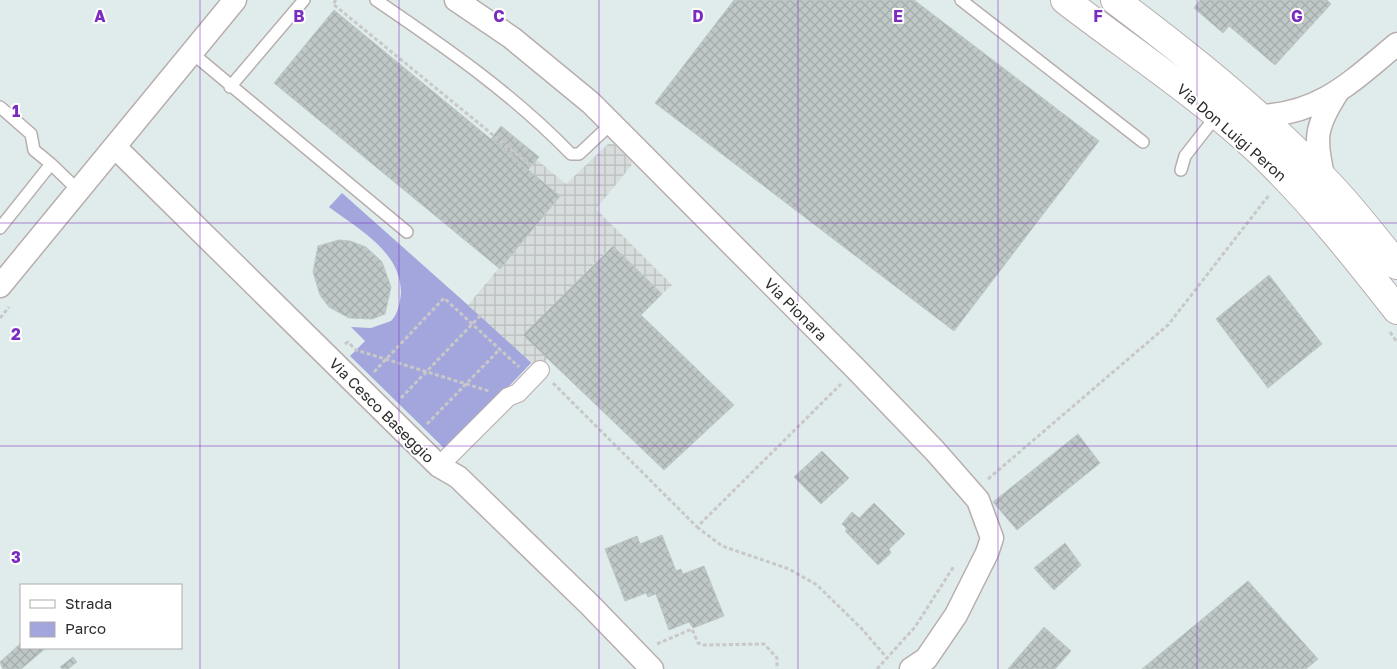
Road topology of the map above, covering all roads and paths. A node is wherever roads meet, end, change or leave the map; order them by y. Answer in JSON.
{"nodes":[{"id":1,"x":235,"y":0,"type":"edge"},
{"id":2,"x":304,"y":0,"type":"edge"},
{"id":3,"x":336,"y":0,"type":"edge"},
{"id":4,"x":376,"y":0,"type":"edge"},
{"id":5,"x":456,"y":0,"type":"edge"},
{"id":6,"x":961,"y":0,"type":"edge"},
{"id":7,"x":1065,"y":0,"type":"edge"},
{"id":8,"x":1115,"y":0,"type":"edge"},
{"id":9,"x":1397,"y":44,"type":"edge"},
{"id":10,"x":192,"y":53,"type":"junction"},
{"id":11,"x":230,"y":86,"type":"junction"},
{"id":12,"x":1338,"y":92,"type":"junction"},
{"id":13,"x":0,"y":106,"type":"edge"},
{"id":14,"x":1217,"y":115,"type":"junction"},
{"id":15,"x":1259,"y":116,"type":"junction"},
{"id":16,"x":611,"y":124,"type":"junction"},
{"id":17,"x":1143,"y":142,"type":"dead end"},
{"id":18,"x":115,"y":147,"type":"junction"},
{"id":19,"x":51,"y":164,"type":"junction"},
{"id":20,"x":531,"y":166,"type":"dead end"},
{"id":21,"x":1181,"y":170,"type":"dead end"},
{"id":22,"x":1324,"y":178,"type":"junction"},
{"id":23,"x":78,"y":190,"type":"junction"},
{"id":24,"x":1270,"y":194,"type":"dead end"},
{"id":25,"x":0,"y":228,"type":"edge"},
{"id":26,"x":407,"y":232,"type":"dead end"},
{"id":27,"x":1397,"y":265,"type":"edge"},
{"id":28,"x":0,"y":286,"type":"edge"},
{"id":29,"x":1397,"y":310,"type":"edge"},
{"id":30,"x":480,"y":316,"type":"dead end"},
{"id":31,"x":472,"y":324,"type":"junction"},
{"id":32,"x":500,"y":349,"type":"junction"},
{"id":33,"x":330,"y":359,"type":"junction"},
{"id":34,"x":386,"y":360,"type":"junction"},
{"id":35,"x":522,"y":370,"type":"dead end"},
{"id":36,"x":540,"y":370,"type":"joint"},
{"id":37,"x":426,"y":372,"type":"junction"},
{"id":38,"x":368,"y":377,"type":"dead end"},
{"id":39,"x":846,"y":379,"type":"dead end"},
{"id":40,"x":466,"y":384,"type":"junction"},
{"id":41,"x":498,"y":394,"type":"dead end"},
{"id":42,"x":396,"y":403,"type":"dead end"},
{"id":43,"x":421,"y":430,"type":"dead end"},
{"id":44,"x":439,"y":466,"type":"junction"},
{"id":45,"x":972,"y":494,"type":"junction"},
{"id":46,"x":697,"y":527,"type":"junction"},
{"id":47,"x":956,"y":563,"type":"dead end"},
{"id":48,"x":887,"y":658,"type":"junction"},
{"id":49,"x":646,"y":663,"type":"edge"},
{"id":50,"x":777,"y":669,"type":"edge"},
{"id":51,"x":877,"y":669,"type":"edge"},
{"id":52,"x":911,"y":669,"type":"edge"}],
"edges":[{"from":1,"to":10,"type":"street"},
{"from":2,"to":11,"type":"lane"},
{"from":3,"to":20,"type":"path"},
{"from":4,"to":16,"type":"lane"},
{"from":5,"to":16,"type":"street","name":"Via Pionara"},
{"from":6,"to":17,"type":"lane"},
{"from":7,"to":14,"type":"street","name":"Via Don Luigi Peron"},
{"from":8,"to":15,"type":"street","name":"Via Don Luigi Peron"},
{"from":9,"to":12,"type":"street"},
{"from":10,"to":11,"type":"lane"},
{"from":10,"to":18,"type":"street"},
{"from":11,"to":26,"type":"lane"},
{"from":12,"to":15,"type":"street"},
{"from":12,"to":22,"type":"street"},
{"from":13,"to":19,"type":"lane"},
{"from":14,"to":21,"type":"lane"},
{"from":14,"to":29,"type":"street","name":"Via Don Luigi Peron"},
{"from":15,"to":22,"type":"street","name":"Via Don Luigi Peron"},
{"from":16,"to":45,"type":"street","name":"Via Pionara"},
{"from":18,"to":23,"type":"street"},
{"from":18,"to":33,"type":"street","name":"Via Cesco Baseggio"},
{"from":19,"to":23,"type":"lane"},
{"from":19,"to":25,"type":"lane"},
{"from":22,"to":27,"type":"street","name":"Via Don Luigi Peron"},
{"from":23,"to":28,"type":"street"},
{"from":24,"to":45,"type":"path"},
{"from":30,"to":31,"type":"path"},
{"from":31,"to":32,"type":"path"},
{"from":31,"to":34,"type":"path"},
{"from":31,"to":37,"type":"path"},
{"from":32,"to":35,"type":"path"},
{"from":32,"to":40,"type":"path"},
{"from":33,"to":34,"type":"path"},
{"from":33,"to":44,"type":"street","name":"Via Cesco Baseggio"},
{"from":34,"to":37,"type":"path"},
{"from":34,"to":38,"type":"path"},
{"from":36,"to":44,"type":"street"},
{"from":36,"to":46,"type":"path"},
{"from":37,"to":40,"type":"path"},
{"from":37,"to":42,"type":"path"},
{"from":39,"to":46,"type":"path"},
{"from":40,"to":41,"type":"path"},
{"from":40,"to":43,"type":"path"},
{"from":44,"to":49,"type":"street","name":"Via Cesco Baseggio"},
{"from":45,"to":52,"type":"street","name":"Via Pionara"},
{"from":46,"to":48,"type":"path"},
{"from":47,"to":48,"type":"path"},
{"from":48,"to":51,"type":"path"},
{"from":49,"to":50,"type":"path"}]}
